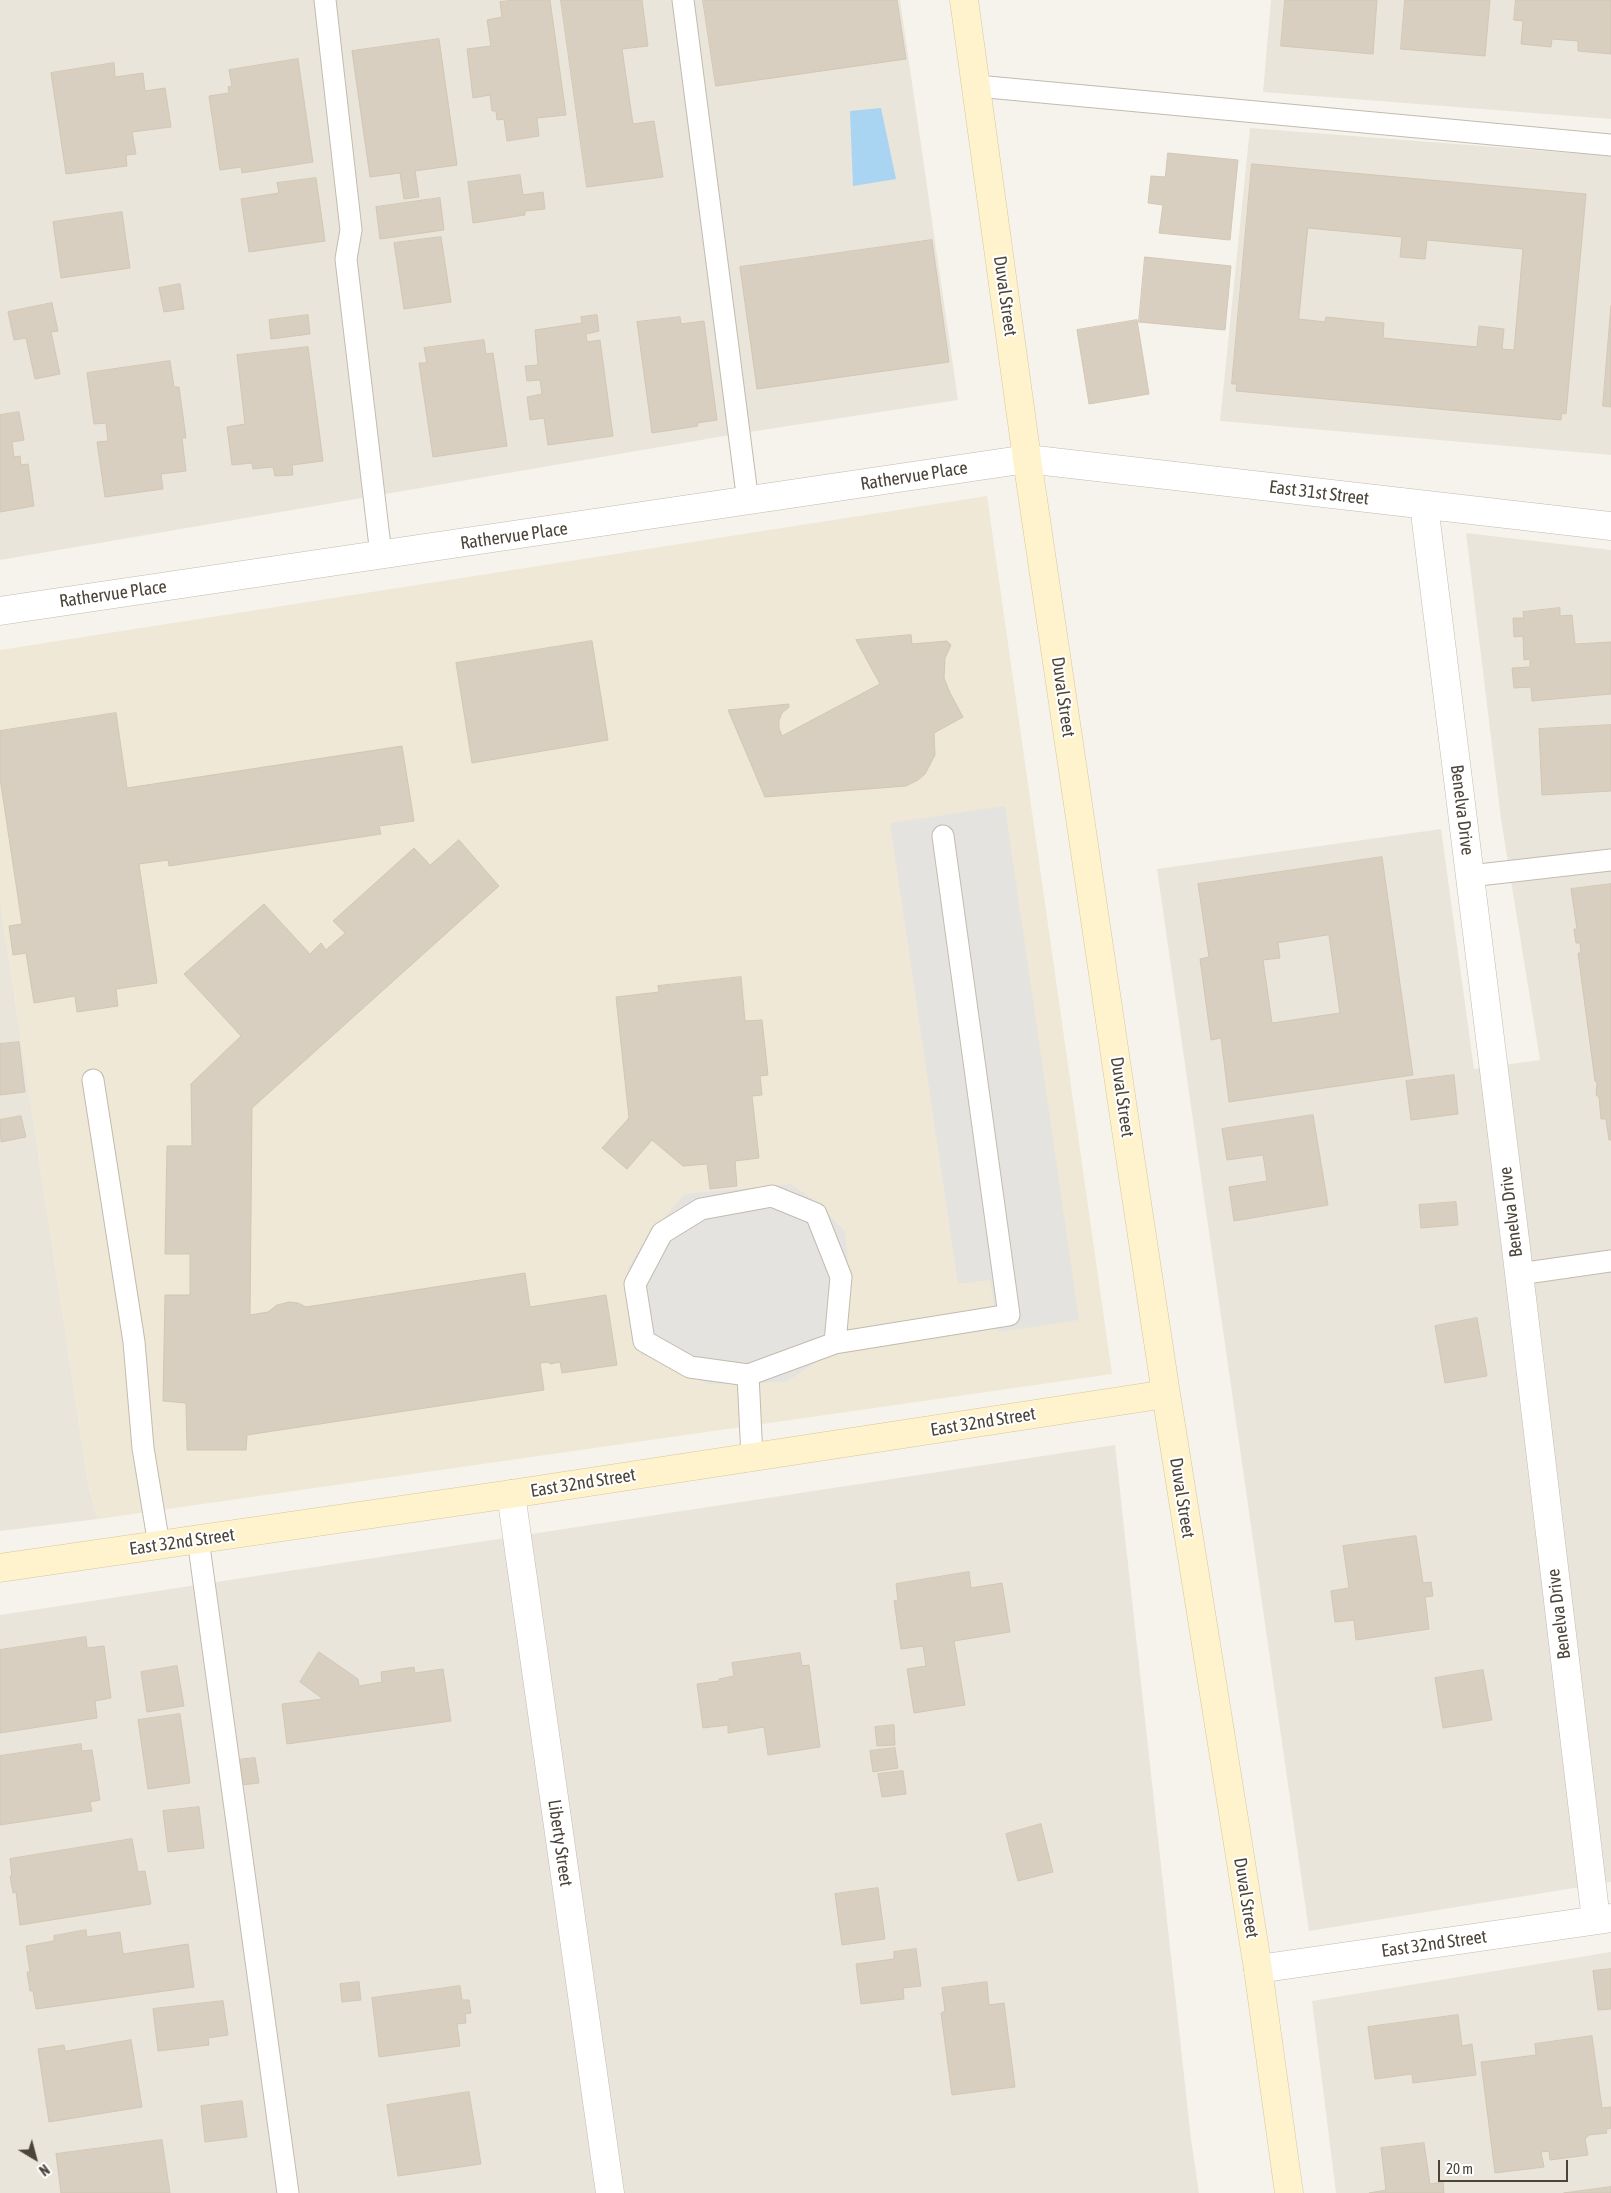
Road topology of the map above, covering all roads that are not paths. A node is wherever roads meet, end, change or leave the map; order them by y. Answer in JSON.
{"nodes":[{"id":1,"x":325,"y":0,"type":"edge"},
{"id":2,"x":683,"y":0,"type":"edge"},
{"id":3,"x":964,"y":0,"type":"edge"},
{"id":4,"x":977,"y":86,"type":"junction"},
{"id":5,"x":1611,"y":145,"type":"edge"},
{"id":6,"x":1027,"y":459,"type":"junction"},
{"id":7,"x":748,"y":502,"type":"junction"},
{"id":8,"x":1424,"y":505,"type":"junction"},
{"id":9,"x":1611,"y":526,"type":"edge"},
{"id":10,"x":381,"y":555,"type":"junction"},
{"id":11,"x":0,"y":611,"type":"edge"},
{"id":12,"x":943,"y":836,"type":"dead end"},
{"id":13,"x":1611,"y":860,"type":"edge"},
{"id":14,"x":1470,"y":876,"type":"junction"},
{"id":15,"x":92,"y":1080,"type":"dead end"},
{"id":16,"x":1611,"y":1261,"type":"edge"},
{"id":17,"x":1519,"y":1274,"type":"junction"},
{"id":18,"x":835,"y":1343,"type":"junction"},
{"id":19,"x":748,"y":1376,"type":"junction"},
{"id":20,"x":1166,"y":1394,"type":"junction"},
{"id":21,"x":752,"y":1457,"type":"junction"},
{"id":22,"x":511,"y":1494,"type":"junction"},
{"id":23,"x":198,"y":1539,"type":"junction"},
{"id":24,"x":159,"y":1545,"type":"junction"},
{"id":25,"x":0,"y":1568,"type":"edge"},
{"id":26,"x":1603,"y":1919,"type":"edge"},
{"id":27,"x":1258,"y":1969,"type":"junction"},
{"id":28,"x":288,"y":2193,"type":"edge"},
{"id":29,"x":610,"y":2193,"type":"edge"},
{"id":30,"x":1289,"y":2193,"type":"edge"}],
"edges":[{"from":1,"to":10,"type":"lane"},
{"from":2,"to":7,"type":"lane"},
{"from":3,"to":4,"type":"street","name":"Duval Street"},
{"from":4,"to":5,"type":"lane"},
{"from":4,"to":6,"type":"street","name":"Duval Street"},
{"from":6,"to":7,"type":"street","name":"Rathervue Place"},
{"from":6,"to":8,"type":"street","name":"East 31st Street"},
{"from":6,"to":20,"type":"street","name":"Duval Street"},
{"from":7,"to":10,"type":"street","name":"Rathervue Place"},
{"from":8,"to":9,"type":"street","name":"East 31st Street"},
{"from":8,"to":14,"type":"street","name":"Benelva Drive"},
{"from":10,"to":11,"type":"street","name":"Rathervue Place"},
{"from":12,"to":18,"type":"lane"},
{"from":13,"to":14,"type":"lane"},
{"from":14,"to":17,"type":"street","name":"Benelva Drive"},
{"from":15,"to":24,"type":"lane"},
{"from":16,"to":17,"type":"lane"},
{"from":17,"to":26,"type":"street","name":"Benelva Drive"},
{"from":18,"to":19,"type":"lane"},
{"from":18,"to":19,"type":"lane"},
{"from":19,"to":21,"type":"lane"},
{"from":20,"to":21,"type":"street","name":"East 32nd Street"},
{"from":20,"to":27,"type":"street","name":"Duval Street"},
{"from":21,"to":22,"type":"street","name":"East 32nd Street"},
{"from":22,"to":23,"type":"street","name":"East 32nd Street"},
{"from":22,"to":29,"type":"street","name":"Liberty Street"},
{"from":23,"to":24,"type":"street","name":"East 32nd Street"},
{"from":23,"to":28,"type":"lane"},
{"from":24,"to":25,"type":"street","name":"East 32nd Street"},
{"from":26,"to":27,"type":"street","name":"East 32nd Street"},
{"from":27,"to":30,"type":"street","name":"Duval Street"}]}
